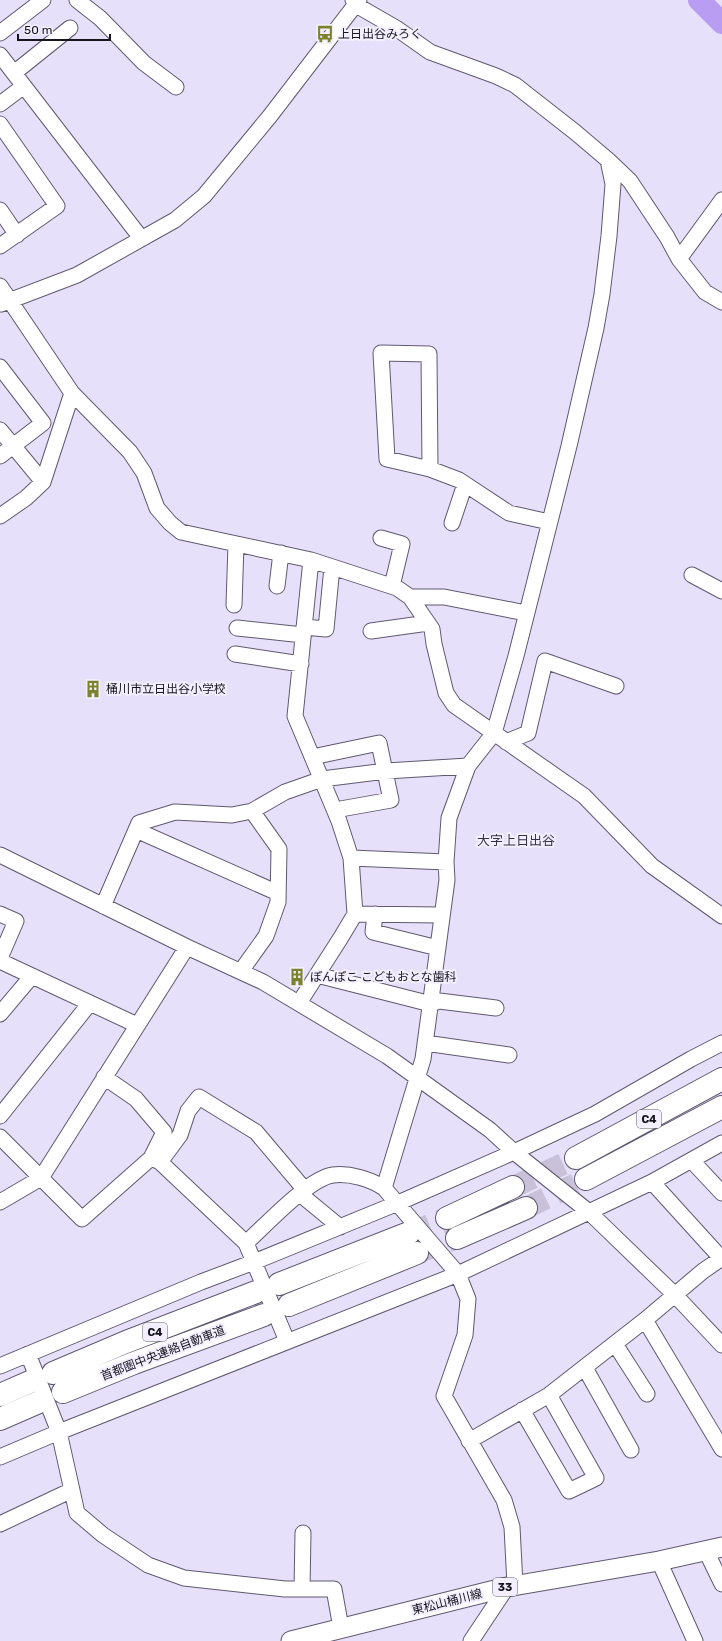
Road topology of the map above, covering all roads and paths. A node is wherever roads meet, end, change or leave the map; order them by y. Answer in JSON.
{"nodes":[{"id":1,"x":43,"y":0,"type":"edge"},
{"id":2,"x":77,"y":0,"type":"edge"},
{"id":3,"x":356,"y":2,"type":"edge"},
{"id":4,"x":70,"y":28,"type":"dead end"},
{"id":5,"x":0,"y":33,"type":"edge"},
{"id":6,"x":0,"y":55,"type":"edge"},
{"id":7,"x":14,"y":73,"type":"junction"},
{"id":8,"x":24,"y":86,"type":"junction"},
{"id":9,"x":176,"y":87,"type":"dead end"},
{"id":10,"x":0,"y":104,"type":"edge"},
{"id":11,"x":0,"y":124,"type":"edge"},
{"id":12,"x":608,"y":160,"type":"junction"},
{"id":13,"x":722,"y":200,"type":"edge"},
{"id":14,"x":0,"y":210,"type":"edge"},
{"id":15,"x":16,"y":235,"type":"junction"},
{"id":16,"x":141,"y":238,"type":"junction"},
{"id":17,"x":0,"y":246,"type":"edge"},
{"id":18,"x":679,"y":260,"type":"junction"},
{"id":19,"x":0,"y":286,"type":"edge"},
{"id":20,"x":5,"y":302,"type":"edge"},
{"id":21,"x":722,"y":302,"type":"edge"},
{"id":22,"x":0,"y":367,"type":"edge"},
{"id":23,"x":72,"y":393,"type":"junction"},
{"id":24,"x":0,"y":430,"type":"edge"},
{"id":25,"x":13,"y":446,"type":"junction"},
{"id":26,"x":0,"y":456,"type":"edge"},
{"id":27,"x":430,"y":469,"type":"junction"},
{"id":28,"x":43,"y":482,"type":"junction"},
{"id":29,"x":465,"y":484,"type":"junction"},
{"id":30,"x":0,"y":516,"type":"edge"},
{"id":31,"x":549,"y":522,"type":"junction"},
{"id":32,"x":452,"y":523,"type":"dead end"},
{"id":33,"x":381,"y":538,"type":"dead end"},
{"id":34,"x":236,"y":544,"type":"junction"},
{"id":35,"x":281,"y":554,"type":"junction"},
{"id":36,"x":311,"y":560,"type":"junction"},
{"id":37,"x":332,"y":567,"type":"junction"},
{"id":38,"x":692,"y":576,"type":"dead end"},
{"id":39,"x":277,"y":586,"type":"dead end"},
{"id":40,"x":392,"y":586,"type":"junction"},
{"id":41,"x":722,"y":591,"type":"edge"},
{"id":42,"x":410,"y":597,"type":"junction"},
{"id":43,"x":234,"y":605,"type":"dead end"},
{"id":44,"x":526,"y":613,"type":"junction"},
{"id":45,"x":428,"y":623,"type":"junction"},
{"id":46,"x":237,"y":628,"type":"dead end"},
{"id":47,"x":304,"y":631,"type":"junction"},
{"id":48,"x":371,"y":631,"type":"dead end"},
{"id":49,"x":235,"y":654,"type":"dead end"},
{"id":50,"x":300,"y":664,"type":"junction"},
{"id":51,"x":616,"y":686,"type":"dead end"},
{"id":52,"x":494,"y":733,"type":"junction"},
{"id":53,"x":506,"y":742,"type":"junction"},
{"id":54,"x":312,"y":757,"type":"junction"},
{"id":55,"x":468,"y":766,"type":"junction"},
{"id":56,"x":386,"y":771,"type":"junction"},
{"id":57,"x":322,"y":779,"type":"junction"},
{"id":58,"x":335,"y":810,"type":"junction"},
{"id":59,"x":252,"y":811,"type":"junction"},
{"id":60,"x":136,"y":830,"type":"junction"},
{"id":61,"x":0,"y":855,"type":"edge"},
{"id":62,"x":351,"y":858,"type":"junction"},
{"id":63,"x":446,"y":862,"type":"junction"},
{"id":64,"x":278,"y":893,"type":"junction"},
{"id":65,"x":103,"y":906,"type":"junction"},
{"id":66,"x":0,"y":914,"type":"edge"},
{"id":67,"x":355,"y":914,"type":"junction"},
{"id":68,"x":375,"y":914,"type":"junction"},
{"id":69,"x":441,"y":915,"type":"junction"},
{"id":70,"x":722,"y":916,"type":"edge"},
{"id":71,"x":187,"y":947,"type":"junction"},
{"id":72,"x":438,"y":948,"type":"junction"},
{"id":73,"x":0,"y":958,"type":"edge"},
{"id":74,"x":0,"y":961,"type":"edge"},
{"id":75,"x":241,"y":971,"type":"junction"},
{"id":76,"x":317,"y":975,"type":"junction"},
{"id":77,"x":32,"y":976,"type":"junction"},
{"id":78,"x":90,"y":1003,"type":"junction"},
{"id":79,"x":298,"y":1003,"type":"junction"},
{"id":80,"x":431,"y":1004,"type":"junction"},
{"id":81,"x":496,"y":1008,"type":"dead end"},
{"id":82,"x":0,"y":1014,"type":"edge"},
{"id":83,"x":137,"y":1024,"type":"junction"},
{"id":84,"x":425,"y":1043,"type":"junction"},
{"id":85,"x":722,"y":1044,"type":"edge"},
{"id":86,"x":509,"y":1055,"type":"dead end"},
{"id":87,"x":104,"y":1077,"type":"junction"},
{"id":88,"x":418,"y":1078,"type":"junction"},
{"id":89,"x":722,"y":1079,"type":"edge"},
{"id":90,"x":722,"y":1106,"type":"edge"},
{"id":91,"x":0,"y":1116,"type":"edge"},
{"id":92,"x":1,"y":1139,"type":"edge"},
{"id":93,"x":722,"y":1143,"type":"edge"},
{"id":94,"x":514,"y":1152,"type":"junction"},
{"id":95,"x":576,"y":1158,"type":"tunnel mouth"},
{"id":96,"x":155,"y":1160,"type":"junction"},
{"id":97,"x":692,"y":1161,"type":"junction"},
{"id":98,"x":41,"y":1178,"type":"junction"},
{"id":99,"x":586,"y":1179,"type":"tunnel mouth"},
{"id":100,"x":652,"y":1182,"type":"junction"},
{"id":101,"x":513,"y":1187,"type":"tunnel mouth"},
{"id":102,"x":384,"y":1188,"type":"junction"},
{"id":103,"x":302,"y":1192,"type":"junction"},
{"id":104,"x":722,"y":1193,"type":"edge"},
{"id":105,"x":0,"y":1202,"type":"edge"},
{"id":106,"x":398,"y":1203,"type":"junction"},
{"id":107,"x":526,"y":1208,"type":"tunnel mouth"},
{"id":108,"x":589,"y":1212,"type":"junction"},
{"id":109,"x":447,"y":1218,"type":"tunnel mouth"},
{"id":110,"x":340,"y":1227,"type":"junction"},
{"id":111,"x":409,"y":1233,"type":"tunnel mouth"},
{"id":112,"x":457,"y":1238,"type":"tunnel mouth"},
{"id":113,"x":246,"y":1243,"type":"junction"},
{"id":114,"x":417,"y":1253,"type":"tunnel mouth"},
{"id":115,"x":722,"y":1258,"type":"edge"},
{"id":116,"x":254,"y":1262,"type":"junction"},
{"id":117,"x":458,"y":1274,"type":"junction"},
{"id":118,"x":279,"y":1284,"type":"dead end"},
{"id":119,"x":256,"y":1292,"type":"dead end"},
{"id":120,"x":675,"y":1295,"type":"junction"},
{"id":121,"x":289,"y":1305,"type":"dead end"},
{"id":122,"x":264,"y":1315,"type":"dead end"},
{"id":123,"x":645,"y":1320,"type":"junction"},
{"id":124,"x":286,"y":1341,"type":"junction"},
{"id":125,"x":614,"y":1344,"type":"junction"},
{"id":126,"x":722,"y":1345,"type":"edge"},
{"id":127,"x":28,"y":1354,"type":"junction"},
{"id":128,"x":0,"y":1366,"type":"edge"},
{"id":129,"x":585,"y":1368,"type":"junction"},
{"id":130,"x":54,"y":1373,"type":"dead end"},
{"id":131,"x":32,"y":1382,"type":"dead end"},
{"id":132,"x":63,"y":1392,"type":"dead end"},
{"id":133,"x":647,"y":1394,"type":"dead end"},
{"id":134,"x":0,"y":1395,"type":"edge"},
{"id":135,"x":549,"y":1395,"type":"junction"},
{"id":136,"x":39,"y":1402,"type":"dead end"},
{"id":137,"x":522,"y":1410,"type":"junction"},
{"id":138,"x":0,"y":1419,"type":"edge"},
{"id":139,"x":59,"y":1432,"type":"junction"},
{"id":140,"x":718,"y":1432,"type":"edge"},
{"id":141,"x":469,"y":1441,"type":"junction"},
{"id":142,"x":722,"y":1449,"type":"edge"},
{"id":143,"x":631,"y":1450,"type":"dead end"},
{"id":144,"x":0,"y":1457,"type":"edge"},
{"id":145,"x":72,"y":1490,"type":"junction"},
{"id":146,"x":0,"y":1524,"type":"edge"},
{"id":147,"x":303,"y":1533,"type":"dead end"},
{"id":148,"x":714,"y":1549,"type":"edge"},
{"id":149,"x":659,"y":1561,"type":"junction"},
{"id":150,"x":722,"y":1584,"type":"edge"},
{"id":151,"x":511,"y":1586,"type":"junction"},
{"id":152,"x":302,"y":1589,"type":"junction"},
{"id":153,"x":341,"y":1628,"type":"junction"},
{"id":154,"x":291,"y":1641,"type":"edge"},
{"id":155,"x":471,"y":1641,"type":"edge"},
{"id":156,"x":696,"y":1641,"type":"edge"}],
"edges":[{"from":1,"to":5,"type":"street"},
{"from":2,"to":9,"type":"street"},
{"from":3,"to":12,"type":"street"},
{"from":3,"to":16,"type":"street"},
{"from":4,"to":7,"type":"street"},
{"from":6,"to":7,"type":"street"},
{"from":7,"to":8,"type":"street"},
{"from":8,"to":10,"type":"street"},
{"from":8,"to":16,"type":"street"},
{"from":11,"to":15,"type":"street"},
{"from":12,"to":18,"type":"street"},
{"from":12,"to":31,"type":"street"},
{"from":13,"to":18,"type":"street"},
{"from":14,"to":15,"type":"street"},
{"from":15,"to":17,"type":"street"},
{"from":16,"to":20,"type":"street"},
{"from":18,"to":21,"type":"street"},
{"from":19,"to":20,"type":"street"},
{"from":20,"to":23,"type":"street"},
{"from":22,"to":25,"type":"street"},
{"from":23,"to":28,"type":"street"},
{"from":23,"to":34,"type":"street"},
{"from":24,"to":25,"type":"street"},
{"from":25,"to":26,"type":"street"},
{"from":25,"to":28,"type":"street"},
{"from":27,"to":27,"type":"street"},
{"from":27,"to":29,"type":"street"},
{"from":28,"to":30,"type":"street"},
{"from":29,"to":31,"type":"street"},
{"from":29,"to":32,"type":"street"},
{"from":31,"to":44,"type":"street"},
{"from":33,"to":40,"type":"street"},
{"from":34,"to":35,"type":"street"},
{"from":34,"to":43,"type":"street"},
{"from":35,"to":36,"type":"street"},
{"from":35,"to":39,"type":"street"},
{"from":36,"to":37,"type":"street"},
{"from":36,"to":47,"type":"street"},
{"from":37,"to":40,"type":"street"},
{"from":37,"to":47,"type":"street"},
{"from":38,"to":41,"type":"street"},
{"from":40,"to":42,"type":"street"},
{"from":42,"to":44,"type":"street"},
{"from":42,"to":45,"type":"street"},
{"from":44,"to":52,"type":"street"},
{"from":45,"to":48,"type":"street"},
{"from":45,"to":52,"type":"street"},
{"from":46,"to":47,"type":"street"},
{"from":47,"to":50,"type":"street"},
{"from":49,"to":50,"type":"street"},
{"from":50,"to":54,"type":"street"},
{"from":51,"to":53,"type":"street"},
{"from":52,"to":53,"type":"street"},
{"from":52,"to":55,"type":"street"},
{"from":53,"to":70,"type":"street"},
{"from":54,"to":56,"type":"street"},
{"from":54,"to":57,"type":"street"},
{"from":55,"to":56,"type":"street"},
{"from":55,"to":63,"type":"street"},
{"from":56,"to":57,"type":"street"},
{"from":56,"to":58,"type":"street"},
{"from":57,"to":58,"type":"street"},
{"from":57,"to":59,"type":"street"},
{"from":58,"to":62,"type":"street"},
{"from":59,"to":60,"type":"street"},
{"from":59,"to":64,"type":"street"},
{"from":60,"to":64,"type":"street"},
{"from":60,"to":65,"type":"street"},
{"from":61,"to":65,"type":"street"},
{"from":62,"to":63,"type":"street"},
{"from":62,"to":67,"type":"street"},
{"from":63,"to":69,"type":"street"},
{"from":64,"to":75,"type":"street"},
{"from":65,"to":71,"type":"street"},
{"from":66,"to":73,"type":"street"},
{"from":67,"to":68,"type":"street"},
{"from":67,"to":76,"type":"street"},
{"from":68,"to":69,"type":"street"},
{"from":68,"to":72,"type":"street"},
{"from":69,"to":72,"type":"street"},
{"from":71,"to":75,"type":"street"},
{"from":71,"to":83,"type":"street"},
{"from":72,"to":80,"type":"street"},
{"from":74,"to":77,"type":"street"},
{"from":75,"to":79,"type":"street"},
{"from":76,"to":79,"type":"street"},
{"from":76,"to":80,"type":"street"},
{"from":77,"to":78,"type":"street"},
{"from":77,"to":82,"type":"street"},
{"from":78,"to":83,"type":"street"},
{"from":78,"to":91,"type":"street"},
{"from":79,"to":88,"type":"street"},
{"from":80,"to":81,"type":"street"},
{"from":80,"to":84,"type":"street"},
{"from":83,"to":87,"type":"street"},
{"from":84,"to":86,"type":"street"},
{"from":84,"to":88,"type":"street"},
{"from":85,"to":94,"type":"street"},
{"from":87,"to":96,"type":"street"},
{"from":87,"to":98,"type":"street"},
{"from":88,"to":94,"type":"street"},
{"from":88,"to":102,"type":"street"},
{"from":89,"to":95,"type":"highway","number":"C4"},
{"from":90,"to":99,"type":"highway","number":"C4"},
{"from":92,"to":98,"type":"street"},
{"from":93,"to":97,"type":"street"},
{"from":94,"to":106,"type":"street"},
{"from":94,"to":108,"type":"street"},
{"from":96,"to":98,"type":"street"},
{"from":96,"to":103,"type":"street"},
{"from":96,"to":113,"type":"street"},
{"from":97,"to":100,"type":"street"},
{"from":97,"to":104,"type":"street"},
{"from":98,"to":105,"type":"street"},
{"from":100,"to":108,"type":"street"},
{"from":100,"to":115,"type":"street"},
{"from":101,"to":109,"type":"highway"},
{"from":102,"to":103,"type":"street"},
{"from":102,"to":106,"type":"street"},
{"from":103,"to":110,"type":"street"},
{"from":103,"to":113,"type":"street"},
{"from":106,"to":110,"type":"street"},
{"from":106,"to":117,"type":"street"},
{"from":107,"to":112,"type":"highway"},
{"from":108,"to":117,"type":"street"},
{"from":108,"to":120,"type":"street"},
{"from":110,"to":116,"type":"street"},
{"from":111,"to":118,"type":"highway"},
{"from":113,"to":116,"type":"street"},
{"from":114,"to":121,"type":"highway"},
{"from":115,"to":120,"type":"street"},
{"from":116,"to":124,"type":"street"},
{"from":116,"to":127,"type":"street"},
{"from":117,"to":124,"type":"street"},
{"from":117,"to":141,"type":"street"},
{"from":119,"to":130,"type":"highway","name":"首都圏中央連絡自動車道","number":"C4"},
{"from":120,"to":123,"type":"street"},
{"from":120,"to":126,"type":"street"},
{"from":122,"to":132,"type":"highway","name":"首都圏中央連絡自動車道","number":"C4"},
{"from":123,"to":125,"type":"street"},
{"from":123,"to":140,"type":"street"},
{"from":124,"to":139,"type":"street"},
{"from":125,"to":129,"type":"street"},
{"from":125,"to":133,"type":"street"},
{"from":127,"to":128,"type":"street"},
{"from":127,"to":139,"type":"street"},
{"from":129,"to":135,"type":"street"},
{"from":129,"to":143,"type":"street"},
{"from":131,"to":134,"type":"highway"},
{"from":135,"to":137,"type":"street"},
{"from":135,"to":137,"type":"street"},
{"from":136,"to":138,"type":"highway"},
{"from":137,"to":141,"type":"street"},
{"from":139,"to":144,"type":"street"},
{"from":139,"to":145,"type":"street"},
{"from":140,"to":142,"type":"street"},
{"from":141,"to":151,"type":"street"},
{"from":145,"to":146,"type":"street"},
{"from":145,"to":152,"type":"street"},
{"from":147,"to":152,"type":"street"},
{"from":148,"to":149,"type":"main road","name":"東松山桶川線","number":"33"},
{"from":148,"to":150,"type":"street"},
{"from":149,"to":151,"type":"main road","name":"東松山桶川線","number":"33"},
{"from":149,"to":156,"type":"street"},
{"from":151,"to":153,"type":"main road","name":"東松山桶川線","number":"33"},
{"from":151,"to":155,"type":"street"},
{"from":152,"to":153,"type":"street"},
{"from":153,"to":154,"type":"main road","name":"東松山桶川線","number":"33"}]}
